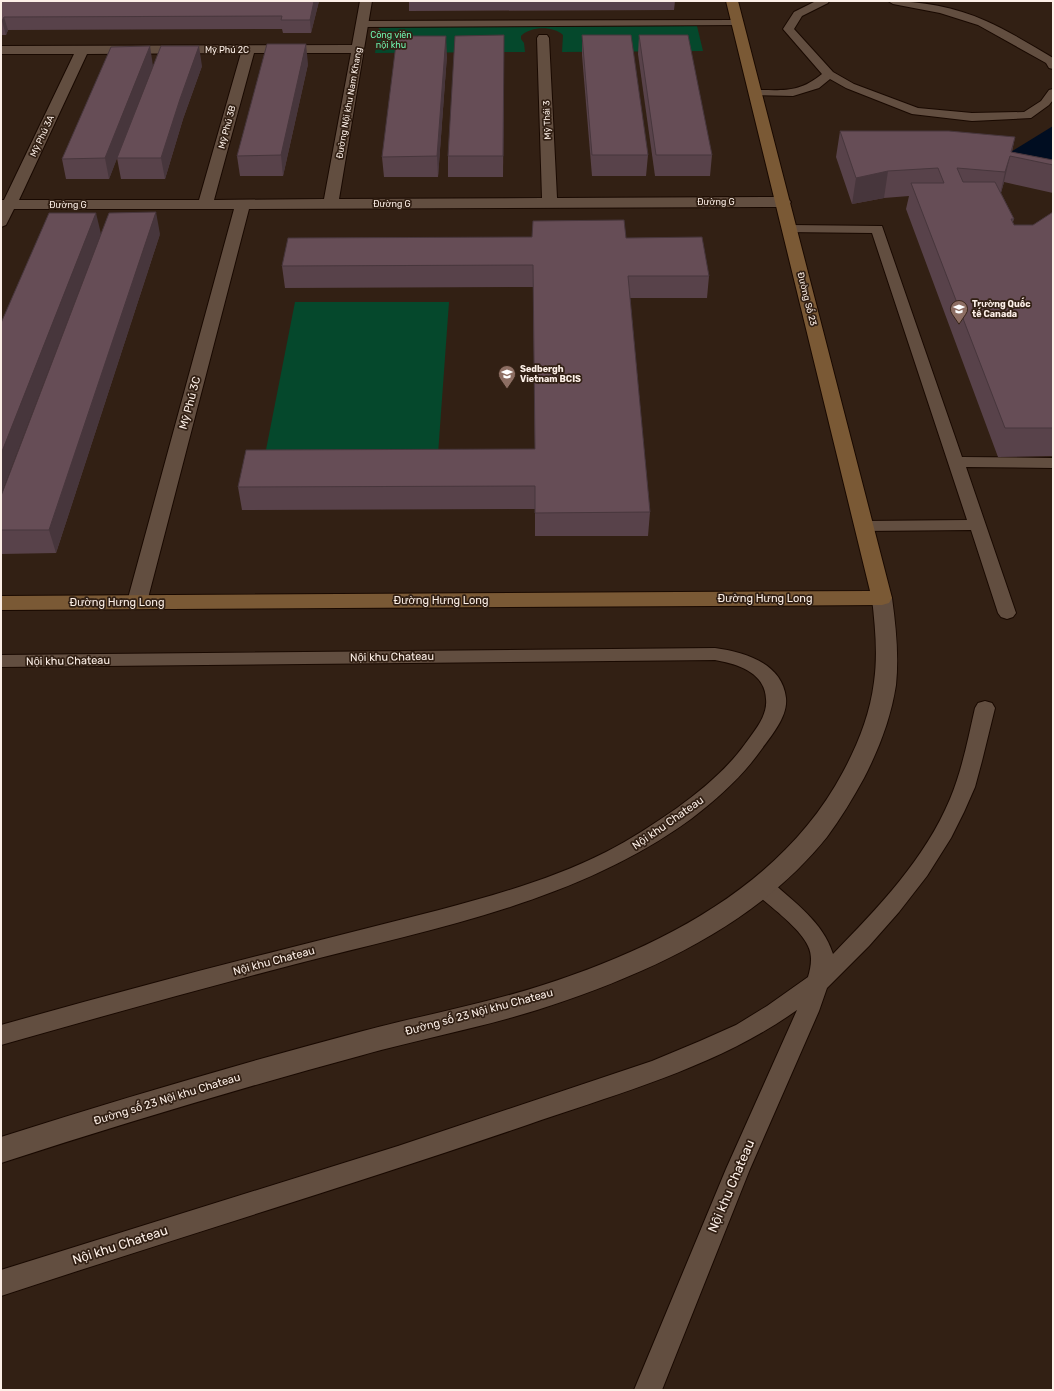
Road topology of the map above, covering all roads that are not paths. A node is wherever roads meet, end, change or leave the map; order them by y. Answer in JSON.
{"nodes":[{"id":1,"x":366,"y":1,"type":"edge"},
{"id":2,"x":732,"y":1,"type":"edge"},
{"id":3,"x":824,"y":1,"type":"edge"},
{"id":4,"x":893,"y":1,"type":"edge"},
{"id":5,"x":437,"y":17,"type":"dead end"},
{"id":6,"x":642,"y":17,"type":"dead end"},
{"id":7,"x":737,"y":20,"type":"junction"},
{"id":8,"x":362,"y":21,"type":"junction"},
{"id":9,"x":543,"y":38,"type":"dead end"},
{"id":10,"x":358,"y":49,"type":"junction"},
{"id":11,"x":1,"y":50,"type":"edge"},
{"id":12,"x":82,"y":50,"type":"junction"},
{"id":13,"x":248,"y":50,"type":"junction"},
{"id":14,"x":1053,"y":66,"type":"edge"},
{"id":15,"x":829,"y":74,"type":"junction"},
{"id":16,"x":1053,"y":92,"type":"edge"},
{"id":17,"x":756,"y":94,"type":"junction"},
{"id":18,"x":783,"y":202,"type":"junction"},
{"id":19,"x":550,"y":203,"type":"junction"},
{"id":20,"x":243,"y":204,"type":"junction"},
{"id":21,"x":331,"y":204,"type":"junction"},
{"id":22,"x":5,"y":205,"type":"edge"},
{"id":23,"x":205,"y":205,"type":"junction"},
{"id":24,"x":1,"y":222,"type":"edge"},
{"id":25,"x":790,"y":229,"type":"junction"},
{"id":26,"x":956,"y":462,"type":"junction"},
{"id":27,"x":1053,"y":463,"type":"edge"},
{"id":28,"x":978,"y":525,"type":"junction"},
{"id":29,"x":864,"y":526,"type":"junction"},
{"id":30,"x":882,"y":598,"type":"junction"},
{"id":31,"x":137,"y":602,"type":"junction"},
{"id":32,"x":1,"y":603,"type":"edge"},
{"id":33,"x":1007,"y":613,"type":"dead end"},
{"id":34,"x":1,"y":661,"type":"edge"},
{"id":35,"x":985,"y":708,"type":"dead end"},
{"id":36,"x":763,"y":887,"type":"junction"},
{"id":37,"x":818,"y":982,"type":"junction"},
{"id":38,"x":1,"y":1035,"type":"edge"},
{"id":39,"x":1,"y":1150,"type":"edge"},
{"id":40,"x":1,"y":1283,"type":"edge"},
{"id":41,"x":648,"y":1390,"type":"edge"}],
"edges":[{"from":1,"to":8,"type":"street","name":"Đường Nội khu Nam Khang"},
{"from":2,"to":7,"type":"street","name":"Đường Số 23"},
{"from":3,"to":15,"type":"lane"},
{"from":4,"to":14,"type":"lane"},
{"from":5,"to":8,"type":"lane"},
{"from":6,"to":7,"type":"lane"},
{"from":7,"to":8,"type":"lane"},
{"from":7,"to":17,"type":"street","name":"Đường Số 23"},
{"from":8,"to":10,"type":"street","name":"Đường Nội khu Nam Khang"},
{"from":9,"to":19,"type":"street","name":"Mỹ Thái 3"},
{"from":10,"to":13,"type":"street","name":"Mỹ Phú 2C"},
{"from":10,"to":21,"type":"street","name":"Đường Nội khu Nam Khang"},
{"from":11,"to":12,"type":"street","name":"Mỹ Phú 2C"},
{"from":12,"to":13,"type":"street","name":"Mỹ Phú 2C"},
{"from":12,"to":22,"type":"street","name":"Mỹ Phú 3A"},
{"from":13,"to":23,"type":"street","name":"Mỹ Phú 3B"},
{"from":15,"to":16,"type":"lane"},
{"from":15,"to":17,"type":"lane"},
{"from":17,"to":18,"type":"street","name":"Đường Số 23"},
{"from":18,"to":19,"type":"street","name":"Đường G"},
{"from":18,"to":25,"type":"street","name":"Đường Số 23"},
{"from":19,"to":21,"type":"street","name":"Đường G"},
{"from":20,"to":21,"type":"street","name":"Đường G"},
{"from":20,"to":23,"type":"street","name":"Đường G"},
{"from":20,"to":31,"type":"street","name":"Mỹ Phú 3C"},
{"from":22,"to":23,"type":"street","name":"Đường G"},
{"from":22,"to":24,"type":"street","name":"Mỹ Phú 3A"},
{"from":25,"to":26,"type":"lane"},
{"from":25,"to":29,"type":"street","name":"Đường Số 23"},
{"from":26,"to":27,"type":"lane"},
{"from":26,"to":28,"type":"lane"},
{"from":28,"to":29,"type":"lane"},
{"from":28,"to":33,"type":"lane"},
{"from":29,"to":30,"type":"street","name":"Đường Số 23"},
{"from":30,"to":31,"type":"street","name":"Đường Hưng Long"},
{"from":30,"to":36,"type":"street","name":"Đường số 23 Nội khu Chateau"},
{"from":31,"to":32,"type":"street","name":"Đường Hưng Long"},
{"from":34,"to":38,"type":"lane","name":"Nội khu Chateau"},
{"from":35,"to":37,"type":"lane","name":"Nội khu Chateau"},
{"from":36,"to":37,"type":"lane","name":"Nội khu Chateau"},
{"from":36,"to":39,"type":"street","name":"Đường số 23 Nội khu Chateau"},
{"from":37,"to":40,"type":"lane","name":"Nội khu Chateau"},
{"from":37,"to":41,"type":"lane","name":"Nội khu Chateau"}]}
